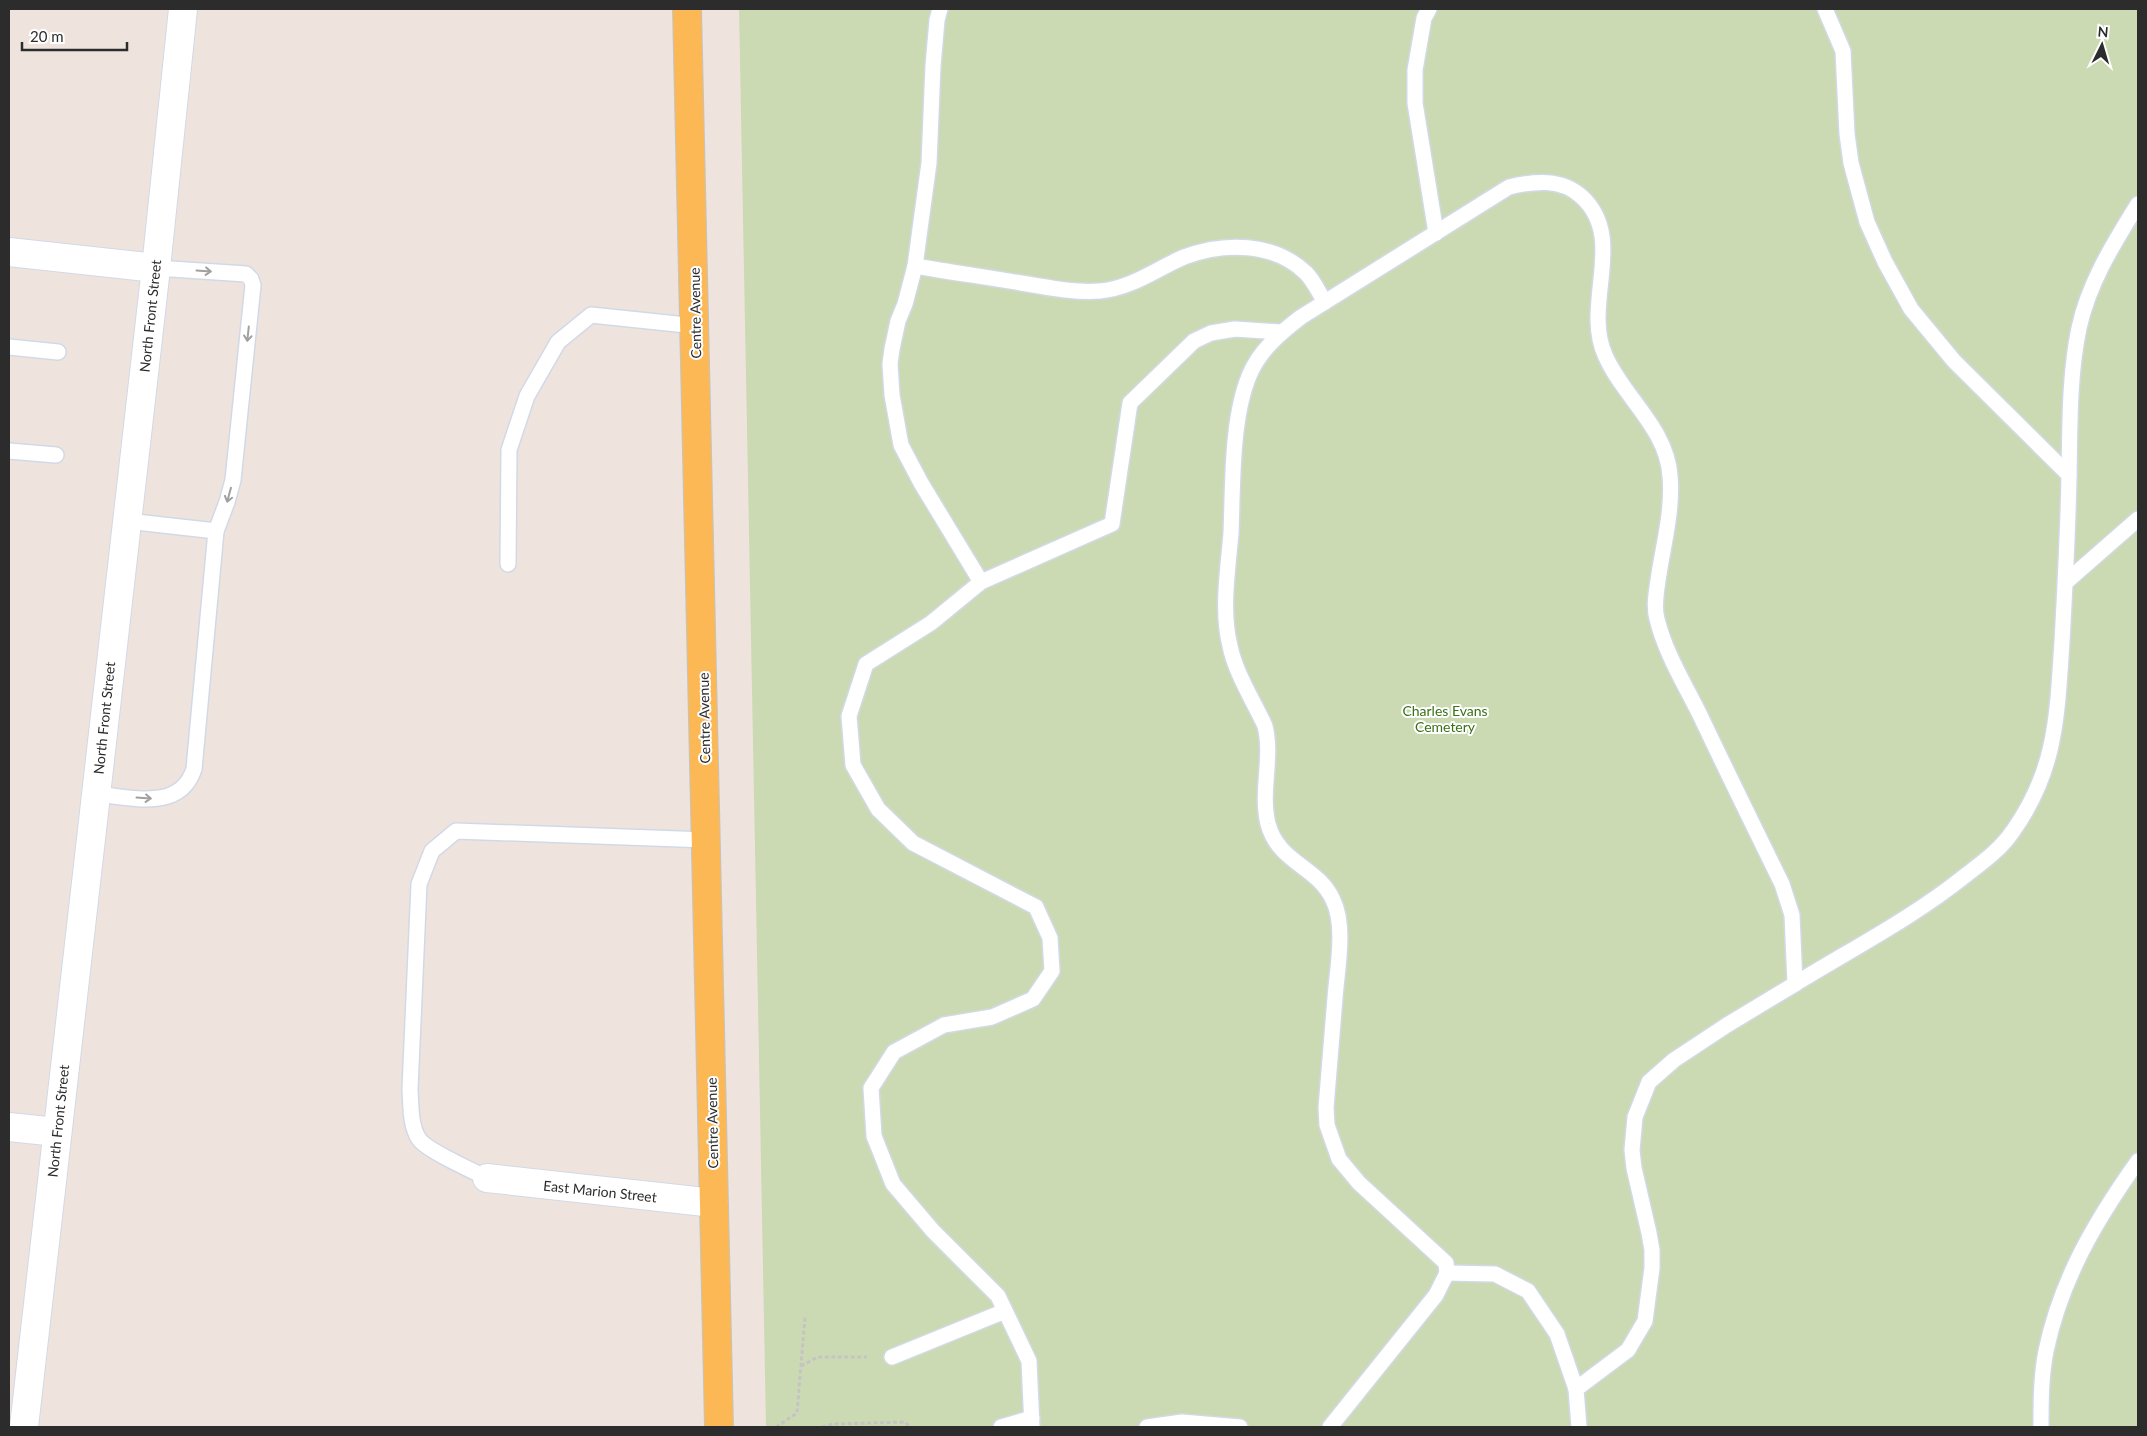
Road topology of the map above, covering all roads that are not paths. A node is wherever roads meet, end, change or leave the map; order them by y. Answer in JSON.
{"nodes":[{"id":1,"x":183,"y":9,"type":"edge"},
{"id":2,"x":687,"y":9,"type":"edge"},
{"id":3,"x":940,"y":9,"type":"edge"},
{"id":4,"x":1429,"y":9,"type":"edge"},
{"id":5,"x":1825,"y":9,"type":"edge"},
{"id":6,"x":2138,"y":204,"type":"edge"},
{"id":7,"x":1436,"y":232,"type":"junction"},
{"id":8,"x":9,"y":252,"type":"edge"},
{"id":9,"x":915,"y":266,"type":"junction"},
{"id":10,"x":156,"y":268,"type":"junction"},
{"id":11,"x":1326,"y":302,"type":"junction"},
{"id":12,"x":696,"y":326,"type":"junction"},
{"id":13,"x":1282,"y":332,"type":"junction"},
{"id":14,"x":9,"y":346,"type":"edge"},
{"id":15,"x":58,"y":352,"type":"dead end"},
{"id":16,"x":9,"y":451,"type":"edge"},
{"id":17,"x":56,"y":456,"type":"dead end"},
{"id":18,"x":2069,"y":475,"type":"junction"},
{"id":19,"x":2138,"y":519,"type":"edge"},
{"id":20,"x":127,"y":521,"type":"junction"},
{"id":21,"x":216,"y":531,"type":"junction"},
{"id":22,"x":508,"y":564,"type":"dead end"},
{"id":23,"x":981,"y":582,"type":"junction"},
{"id":24,"x":2066,"y":582,"type":"junction"},
{"id":25,"x":96,"y":794,"type":"junction"},
{"id":26,"x":707,"y":840,"type":"junction"},
{"id":27,"x":1795,"y":984,"type":"junction"},
{"id":28,"x":9,"y":1127,"type":"edge"},
{"id":29,"x":57,"y":1132,"type":"junction"},
{"id":30,"x":2138,"y":1160,"type":"edge"},
{"id":31,"x":487,"y":1178,"type":"joint"},
{"id":32,"x":714,"y":1204,"type":"junction"},
{"id":33,"x":1447,"y":1274,"type":"junction"},
{"id":34,"x":1005,"y":1311,"type":"junction"},
{"id":35,"x":892,"y":1357,"type":"road end"},
{"id":36,"x":1576,"y":1389,"type":"junction"},
{"id":37,"x":1032,"y":1423,"type":"edge"},
{"id":38,"x":24,"y":1427,"type":"edge"},
{"id":39,"x":719,"y":1427,"type":"edge"},
{"id":40,"x":1001,"y":1427,"type":"edge"},
{"id":41,"x":1147,"y":1427,"type":"edge"},
{"id":42,"x":1240,"y":1427,"type":"edge"},
{"id":43,"x":1330,"y":1427,"type":"edge"},
{"id":44,"x":1579,"y":1427,"type":"edge"},
{"id":45,"x":2041,"y":1427,"type":"edge"}],
"edges":[{"from":1,"to":10,"type":"street","name":"North Front Street"},
{"from":2,"to":12,"type":"main road","name":"Centre Avenue"},
{"from":3,"to":9,"type":"lane"},
{"from":4,"to":7,"type":"lane"},
{"from":5,"to":18,"type":"lane"},
{"from":6,"to":18,"type":"lane"},
{"from":7,"to":11,"type":"lane"},
{"from":7,"to":27,"type":"lane"},
{"from":8,"to":10,"type":"street"},
{"from":9,"to":11,"type":"lane"},
{"from":9,"to":23,"type":"lane"},
{"from":10,"to":20,"type":"street","name":"North Front Street"},
{"from":10,"to":21,"type":"lane","one_way":true},
{"from":11,"to":13,"type":"lane"},
{"from":12,"to":22,"type":"lane"},
{"from":12,"to":26,"type":"main road","name":"Centre Avenue"},
{"from":13,"to":23,"type":"lane"},
{"from":13,"to":33,"type":"lane"},
{"from":14,"to":15,"type":"lane"},
{"from":16,"to":17,"type":"lane"},
{"from":18,"to":24,"type":"lane"},
{"from":19,"to":24,"type":"lane"},
{"from":20,"to":21,"type":"lane"},
{"from":20,"to":25,"type":"street","name":"North Front Street"},
{"from":25,"to":21,"type":"lane","one_way":true},
{"from":23,"to":34,"type":"lane"},
{"from":24,"to":27,"type":"lane"},
{"from":25,"to":29,"type":"street","name":"North Front Street"},
{"from":26,"to":31,"type":"lane"},
{"from":26,"to":32,"type":"main road","name":"Centre Avenue"},
{"from":27,"to":36,"type":"lane"},
{"from":28,"to":29,"type":"street"},
{"from":29,"to":38,"type":"street","name":"North Front Street"},
{"from":30,"to":45,"type":"lane"},
{"from":31,"to":32,"type":"street","name":"East Marion Street"},
{"from":32,"to":39,"type":"main road","name":"Centre Avenue"},
{"from":33,"to":36,"type":"lane"},
{"from":33,"to":43,"type":"lane"},
{"from":34,"to":35,"type":"lane"},
{"from":34,"to":37,"type":"lane"},
{"from":36,"to":44,"type":"lane"},
{"from":37,"to":40,"type":"lane"},
{"from":41,"to":42,"type":"lane"}]}
